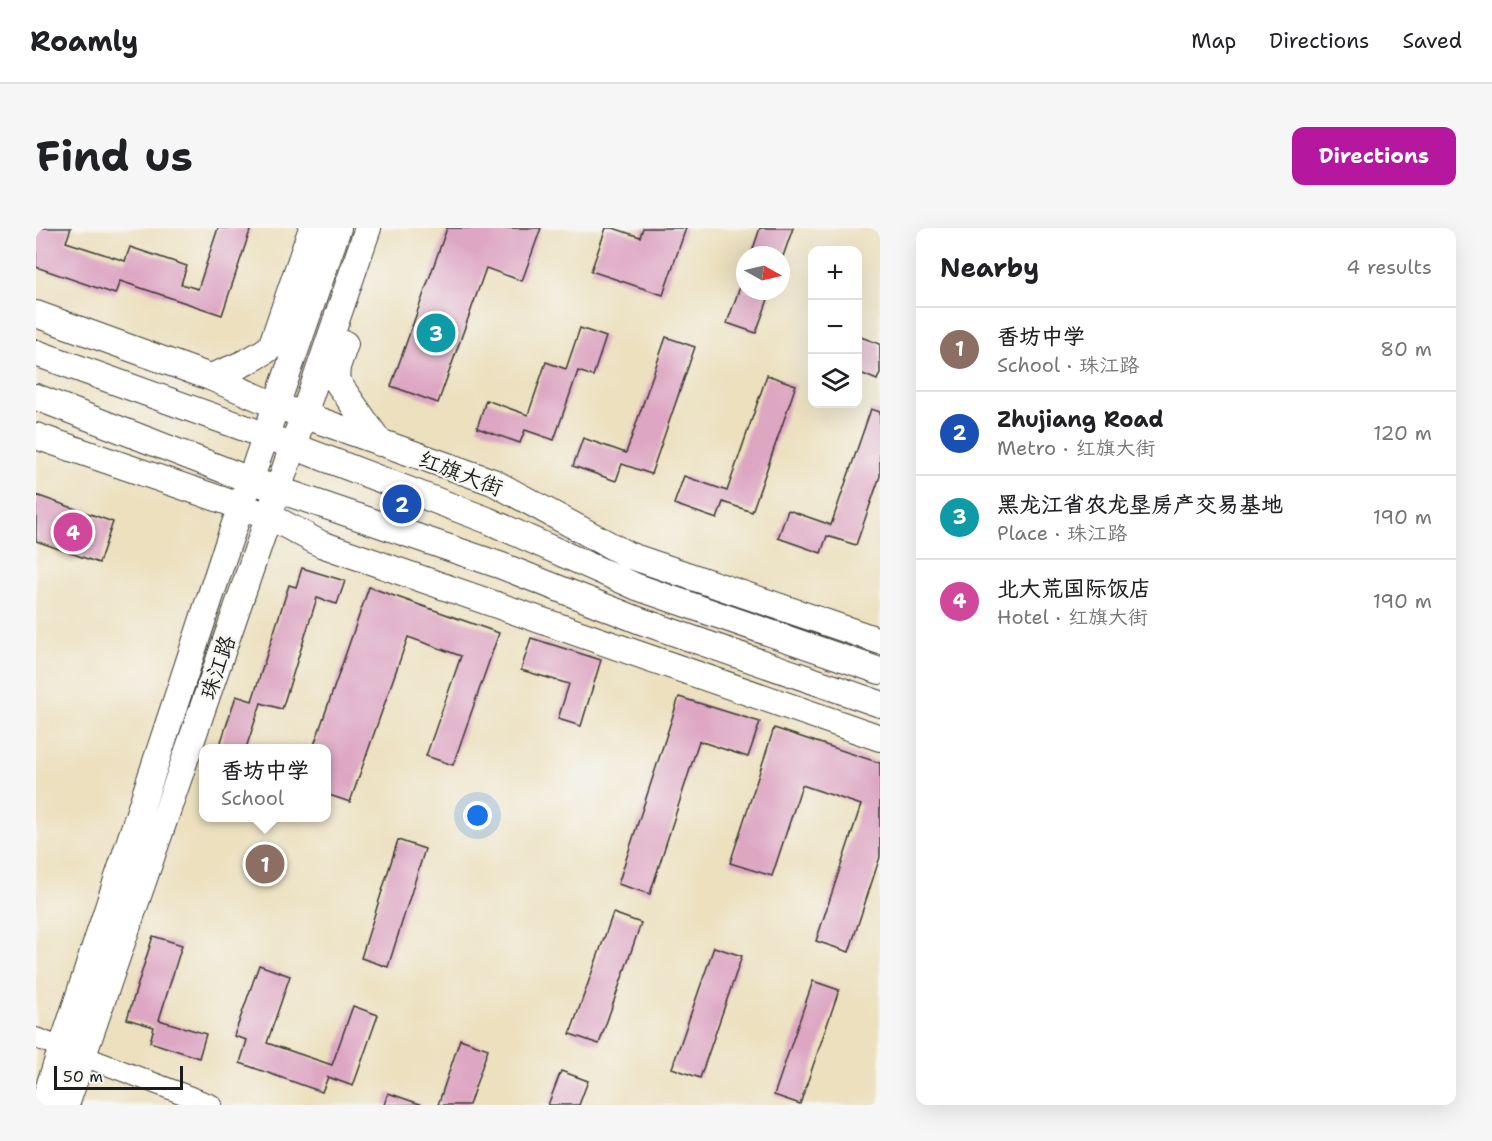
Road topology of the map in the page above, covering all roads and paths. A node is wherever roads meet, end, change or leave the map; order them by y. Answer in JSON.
{"nodes":[{"id":1,"x":312,"y":228,"type":"edge"},
{"id":2,"x":338,"y":228,"type":"edge"},
{"id":3,"x":368,"y":228,"type":"edge"},
{"id":4,"x":385,"y":228,"type":"edge"},
{"id":5,"x":36,"y":314,"type":"edge"},
{"id":6,"x":36,"y":353,"type":"edge"},
{"id":7,"x":210,"y":376,"type":"junction"},
{"id":8,"x":36,"y":397,"type":"edge"},
{"id":9,"x":275,"y":405,"type":"junction"},
{"id":10,"x":304,"y":415,"type":"junction"},
{"id":11,"x":264,"y":435,"type":"junction"},
{"id":12,"x":36,"y":436,"type":"edge"},
{"id":13,"x":380,"y":443,"type":"junction"},
{"id":14,"x":294,"y":446,"type":"junction"},
{"id":15,"x":250,"y":480,"type":"junction"},
{"id":16,"x":278,"y":489,"type":"junction"},
{"id":17,"x":241,"y":507,"type":"junction"},
{"id":18,"x":269,"y":516,"type":"junction"},
{"id":19,"x":880,"y":641,"type":"edge"},
{"id":20,"x":880,"y":671,"type":"edge"},
{"id":21,"x":880,"y":704,"type":"edge"},
{"id":22,"x":880,"y":738,"type":"edge"},
{"id":23,"x":36,"y":1038,"type":"edge"},
{"id":24,"x":73,"y":1051,"type":"junction"},
{"id":25,"x":43,"y":1105,"type":"edge"},
{"id":26,"x":66,"y":1105,"type":"edge"},
{"id":27,"x":212,"y":1105,"type":"edge"}],
"edges":[{"from":1,"to":7,"type":"main road"},
{"from":2,"to":9,"type":"main road","name":"珠江路"},
{"from":3,"to":10,"type":"main road","name":"珠江路"},
{"from":4,"to":13,"type":"main road"},
{"from":5,"to":7,"type":"main road","name":"红旗大街"},
{"from":6,"to":11,"type":"main road","name":"红旗大街"},
{"from":7,"to":9,"type":"main road","name":"红旗大街"},
{"from":8,"to":15,"type":"main road"},
{"from":9,"to":10,"type":"main road","name":"红旗大街"},
{"from":9,"to":11,"type":"main road","name":"珠江路"},
{"from":10,"to":13,"type":"main road","name":"红旗大街"},
{"from":10,"to":14,"type":"main road","name":"珠江路"},
{"from":11,"to":14,"type":"main road","name":"红旗大街"},
{"from":11,"to":15,"type":"main road","name":"珠江路"},
{"from":12,"to":17,"type":"main road"},
{"from":13,"to":19,"type":"main road","name":"红旗大街"},
{"from":14,"to":16,"type":"main road","name":"珠江路"},
{"from":14,"to":20,"type":"main road","name":"红旗大街"},
{"from":15,"to":16,"type":"main road"},
{"from":15,"to":17,"type":"main road","name":"珠江路"},
{"from":16,"to":18,"type":"main road","name":"珠江路"},
{"from":16,"to":21,"type":"main road"},
{"from":17,"to":18,"type":"main road"},
{"from":17,"to":24,"type":"main road","name":"珠江路"},
{"from":18,"to":22,"type":"main road"},
{"from":18,"to":24,"type":"main road","name":"珠江路"},
{"from":23,"to":24,"type":"street"},
{"from":24,"to":25,"type":"main road","name":"珠江路"},
{"from":24,"to":26,"type":"main road","name":"珠江路"},
{"from":24,"to":27,"type":"street"}]}
